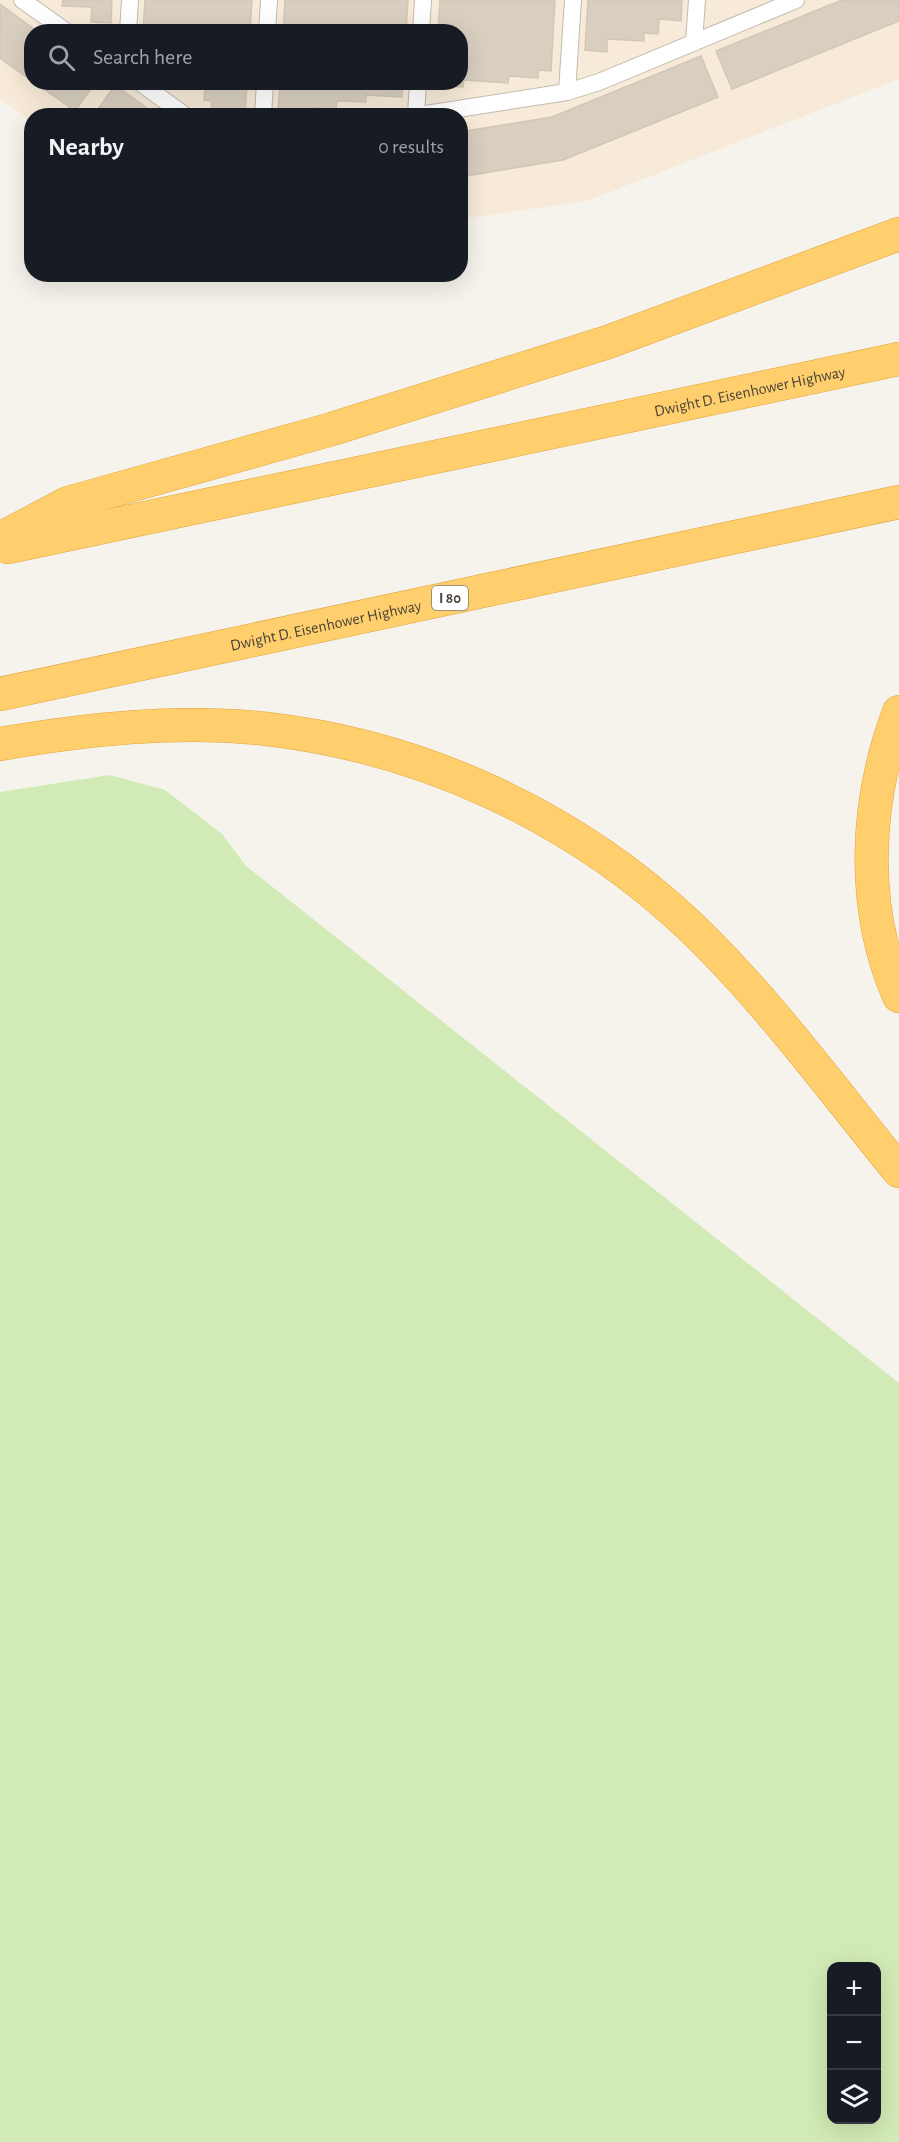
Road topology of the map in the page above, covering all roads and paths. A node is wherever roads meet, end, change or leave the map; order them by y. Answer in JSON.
{"nodes":[{"id":1,"x":22,"y":0,"type":"edge"},
{"id":2,"x":130,"y":0,"type":"edge"},
{"id":3,"x":269,"y":0,"type":"edge"},
{"id":4,"x":423,"y":0,"type":"edge"},
{"id":5,"x":573,"y":0,"type":"edge"},
{"id":6,"x":697,"y":0,"type":"edge"},
{"id":7,"x":796,"y":0,"type":"edge"},
{"id":8,"x":56,"y":24,"type":"edge"},
{"id":9,"x":128,"y":24,"type":"edge"},
{"id":10,"x":268,"y":24,"type":"edge"},
{"id":11,"x":422,"y":24,"type":"edge"},
{"id":12,"x":694,"y":42,"type":"junction"},
{"id":13,"x":150,"y":90,"type":"edge"},
{"id":14,"x":265,"y":90,"type":"edge"},
{"id":15,"x":417,"y":90,"type":"edge"},
{"id":16,"x":567,"y":92,"type":"junction"},
{"id":17,"x":175,"y":108,"type":"edge"},
{"id":18,"x":263,"y":108,"type":"edge"},
{"id":19,"x":415,"y":108,"type":"edge"},
{"id":20,"x":461,"y":108,"type":"edge"},
{"id":21,"x":899,"y":234,"type":"edge"},
{"id":22,"x":899,"y":359,"type":"edge"},
{"id":23,"x":899,"y":501,"type":"edge"},
{"id":24,"x":0,"y":538,"type":"edge"},
{"id":25,"x":0,"y":548,"type":"edge"},
{"id":26,"x":0,"y":694,"type":"edge"},
{"id":27,"x":899,"y":712,"type":"edge"},
{"id":28,"x":0,"y":744,"type":"edge"},
{"id":29,"x":899,"y":996,"type":"edge"},
{"id":30,"x":899,"y":1172,"type":"edge"}],
"edges":[{"from":1,"to":8,"type":"lane"},
{"from":2,"to":9,"type":"lane"},
{"from":3,"to":10,"type":"lane"},
{"from":4,"to":11,"type":"lane"},
{"from":5,"to":16,"type":"lane"},
{"from":6,"to":12,"type":"lane"},
{"from":7,"to":12,"type":"lane"},
{"from":12,"to":16,"type":"lane"},
{"from":13,"to":17,"type":"lane"},
{"from":14,"to":18,"type":"lane"},
{"from":15,"to":19,"type":"lane"},
{"from":16,"to":20,"type":"lane"},
{"from":21,"to":24,"type":"highway"},
{"from":22,"to":25,"type":"highway","name":"Dwight D. Eisenhower Highway"},
{"from":23,"to":26,"type":"highway","name":"Dwight D. Eisenhower Highway","number":"I 80"},
{"from":27,"to":29,"type":"highway"},
{"from":28,"to":30,"type":"highway"}]}
